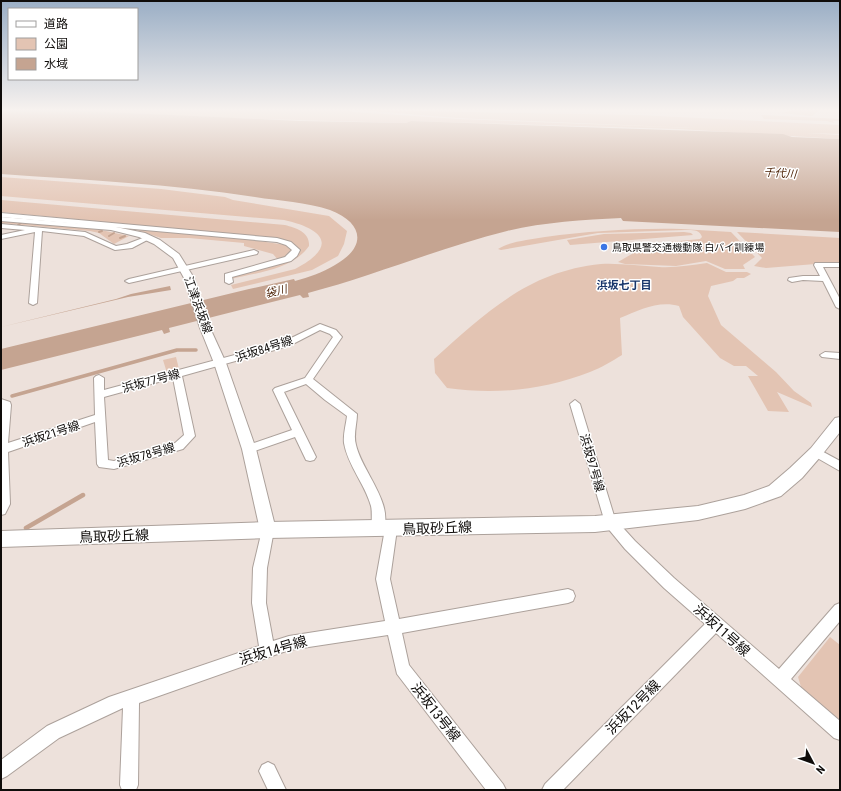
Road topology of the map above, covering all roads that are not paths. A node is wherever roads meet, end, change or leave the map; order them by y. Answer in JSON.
{"nodes":[{"id":1,"x":1,"y":214,"type":"edge"},
{"id":2,"x":1,"y":218,"type":"edge"},
{"id":3,"x":1,"y":226,"type":"edge"},
{"id":4,"x":39,"y":229,"type":"junction"},
{"id":5,"x":1,"y":236,"type":"edge"},
{"id":6,"x":148,"y":238,"type":"junction"},
{"id":7,"x":254,"y":252,"type":"dead end"},
{"id":8,"x":840,"y":265,"type":"edge"},
{"id":9,"x":184,"y":268,"type":"junction"},
{"id":10,"x":825,"y":279,"type":"junction"},
{"id":11,"x":792,"y":280,"type":"dead end"},
{"id":12,"x":129,"y":281,"type":"dead end"},
{"id":13,"x":229,"y":282,"type":"dead end"},
{"id":14,"x":33,"y":303,"type":"dead end"},
{"id":15,"x":839,"y":305,"type":"edge"},
{"id":16,"x":825,"y":355,"type":"dead end"},
{"id":17,"x":840,"y":356,"type":"edge"},
{"id":18,"x":220,"y":363,"type":"junction"},
{"id":19,"x":178,"y":374,"type":"junction"},
{"id":20,"x":98,"y":378,"type":"dead end"},
{"id":21,"x":308,"y":380,"type":"junction"},
{"id":22,"x":99,"y":395,"type":"junction"},
{"id":23,"x":1,"y":403,"type":"edge"},
{"id":24,"x":575,"y":404,"type":"dead end"},
{"id":25,"x":100,"y":418,"type":"junction"},
{"id":26,"x":840,"y":422,"type":"edge"},
{"id":27,"x":298,"y":432,"type":"junction"},
{"id":28,"x":249,"y":449,"type":"junction"},
{"id":29,"x":1,"y":450,"type":"edge"},
{"id":30,"x":816,"y":452,"type":"junction"},
{"id":31,"x":310,"y":457,"type":"dead end"},
{"id":32,"x":840,"y":467,"type":"edge"},
{"id":33,"x":1,"y":510,"type":"edge"},
{"id":34,"x":610,"y":522,"type":"junction"},
{"id":35,"x":385,"y":529,"type":"junction"},
{"id":36,"x":268,"y":530,"type":"junction"},
{"id":37,"x":1,"y":539,"type":"edge"},
{"id":38,"x":568,"y":596,"type":"dead end"},
{"id":39,"x":840,"y":610,"type":"edge"},
{"id":40,"x":715,"y":624,"type":"junction"},
{"id":41,"x":392,"y":627,"type":"junction"},
{"id":42,"x":267,"y":650,"type":"junction"},
{"id":43,"x":780,"y":680,"type":"junction"},
{"id":44,"x":131,"y":697,"type":"junction"},
{"id":45,"x":840,"y":732,"type":"edge"},
{"id":46,"x":1,"y":770,"type":"edge"},
{"id":47,"x":268,"y":772,"type":"dead end"},
{"id":48,"x":129,"y":786,"type":"dead end"},
{"id":49,"x":277,"y":790,"type":"edge"},
{"id":50,"x":497,"y":790,"type":"edge"},
{"id":51,"x":551,"y":790,"type":"edge"}],
"edges":[{"from":1,"to":13,"type":"street"},
{"from":2,"to":6,"type":"street","name":"江津浜坂線"},
{"from":3,"to":4,"type":"street"},
{"from":4,"to":5,"type":"street"},
{"from":4,"to":6,"type":"street"},
{"from":4,"to":14,"type":"street"},
{"from":6,"to":9,"type":"street","name":"江津浜坂線"},
{"from":7,"to":9,"type":"street"},
{"from":8,"to":10,"type":"street"},
{"from":9,"to":12,"type":"street"},
{"from":9,"to":18,"type":"street","name":"江津浜坂線"},
{"from":10,"to":11,"type":"street"},
{"from":10,"to":15,"type":"street"},
{"from":16,"to":17,"type":"street"},
{"from":18,"to":19,"type":"street","name":"浜坂77号線"},
{"from":18,"to":21,"type":"street","name":"浜坂84号線"},
{"from":18,"to":28,"type":"street","name":"江津浜坂線"},
{"from":19,"to":22,"type":"street","name":"浜坂77号線"},
{"from":19,"to":25,"type":"street","name":"浜坂78号線"},
{"from":20,"to":22,"type":"street"},
{"from":21,"to":27,"type":"street"},
{"from":21,"to":35,"type":"street","name":"浜坂13号線"},
{"from":22,"to":25,"type":"street","name":"浜坂78号線"},
{"from":23,"to":29,"type":"street","name":"浜坂21号線"},
{"from":24,"to":34,"type":"street","name":"浜坂97号線"},
{"from":25,"to":29,"type":"street","name":"浜坂21号線"},
{"from":26,"to":30,"type":"main road","name":"鳥取砂丘線"},
{"from":27,"to":28,"type":"street"},
{"from":27,"to":31,"type":"street"},
{"from":28,"to":36,"type":"street","name":"江津浜坂線"},
{"from":29,"to":33,"type":"street","name":"浜坂21号線"},
{"from":30,"to":32,"type":"street"},
{"from":30,"to":34,"type":"main road","name":"鳥取砂丘線"},
{"from":34,"to":35,"type":"main road","name":"鳥取砂丘線"},
{"from":34,"to":40,"type":"street","name":"浜坂11号線"},
{"from":35,"to":36,"type":"main road","name":"鳥取砂丘線"},
{"from":35,"to":41,"type":"street","name":"浜坂13号線"},
{"from":36,"to":37,"type":"main road","name":"鳥取砂丘線"},
{"from":36,"to":42,"type":"street"},
{"from":38,"to":41,"type":"street","name":"浜坂14号線"},
{"from":39,"to":43,"type":"street"},
{"from":40,"to":43,"type":"street","name":"浜坂11号線"},
{"from":40,"to":51,"type":"street","name":"浜坂12号線"},
{"from":41,"to":42,"type":"street","name":"浜坂14号線"},
{"from":41,"to":50,"type":"street","name":"浜坂13号線"},
{"from":42,"to":44,"type":"street","name":"浜坂14号線"},
{"from":43,"to":45,"type":"street","name":"浜坂11号線"},
{"from":44,"to":46,"type":"street","name":"浜坂14号線"},
{"from":44,"to":48,"type":"street"},
{"from":47,"to":49,"type":"street"}]}
